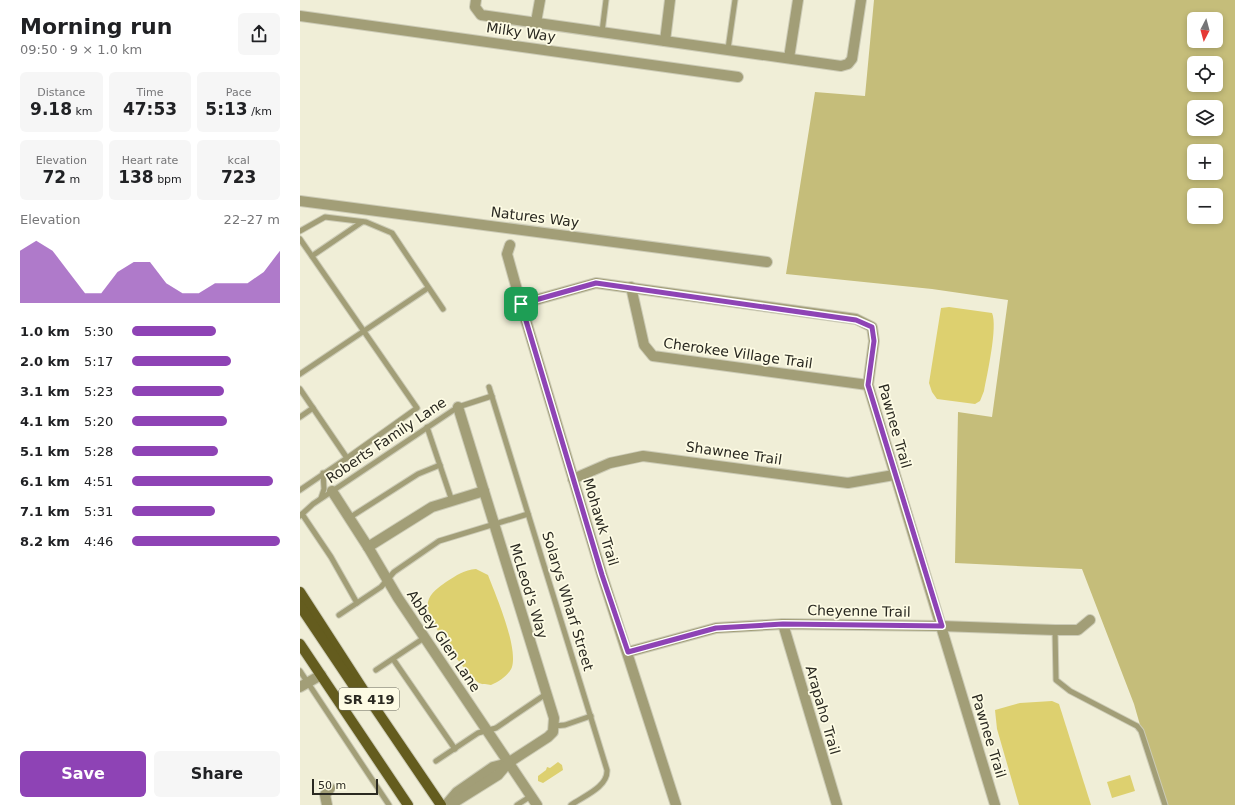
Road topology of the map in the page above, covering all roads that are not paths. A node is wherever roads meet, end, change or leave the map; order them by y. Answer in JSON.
{"nodes":[{"id":1,"x":476,"y":0,"type":"edge"},
{"id":2,"x":540,"y":0,"type":"edge"},
{"id":3,"x":606,"y":0,"type":"edge"},
{"id":4,"x":670,"y":0,"type":"edge"},
{"id":5,"x":735,"y":0,"type":"edge"},
{"id":6,"x":798,"y":0,"type":"edge"},
{"id":7,"x":861,"y":0,"type":"edge"},
{"id":8,"x":300,"y":16,"type":"edge"},
{"id":9,"x":536,"y":22,"type":"junction"},
{"id":10,"x":602,"y":32,"type":"junction"},
{"id":11,"x":665,"y":41,"type":"junction"},
{"id":12,"x":728,"y":49,"type":"junction"},
{"id":13,"x":789,"y":58,"type":"junction"},
{"id":14,"x":738,"y":77,"type":"dead end"},
{"id":15,"x":300,"y":201,"type":"edge"},
{"id":16,"x":362,"y":222,"type":"junction"},
{"id":17,"x":300,"y":231,"type":"edge"},
{"id":18,"x":300,"y":239,"type":"edge"},
{"id":19,"x":510,"y":245,"type":"dead end"},
{"id":20,"x":312,"y":256,"type":"junction"},
{"id":21,"x":767,"y":262,"type":"dead end"},
{"id":22,"x":631,"y":287,"type":"junction"},
{"id":23,"x":428,"y":288,"type":"junction"},
{"id":24,"x":521,"y":304,"type":"junction"},
{"id":25,"x":443,"y":309,"type":"dead end"},
{"id":26,"x":364,"y":332,"type":"junction"},
{"id":27,"x":300,"y":374,"type":"edge"},
{"id":28,"x":868,"y":385,"type":"junction"},
{"id":29,"x":489,"y":388,"type":"dead end"},
{"id":30,"x":301,"y":392,"type":"edge"},
{"id":31,"x":492,"y":396,"type":"junction"},
{"id":32,"x":458,"y":407,"type":"junction"},
{"id":33,"x":313,"y":408,"type":"junction"},
{"id":34,"x":300,"y":417,"type":"edge"},
{"id":35,"x":427,"y":427,"type":"junction"},
{"id":36,"x":347,"y":458,"type":"junction"},
{"id":37,"x":440,"y":465,"type":"junction"},
{"id":38,"x":323,"y":473,"type":"junction"},
{"id":39,"x":894,"y":475,"type":"junction"},
{"id":40,"x":574,"y":479,"type":"junction"},
{"id":41,"x":300,"y":490,"type":"edge"},
{"id":42,"x":332,"y":491,"type":"junction"},
{"id":43,"x":484,"y":491,"type":"junction"},
{"id":44,"x":321,"y":498,"type":"junction"},
{"id":45,"x":452,"y":501,"type":"junction"},
{"id":46,"x":528,"y":514,"type":"junction"},
{"id":47,"x":301,"y":515,"type":"edge"},
{"id":48,"x":349,"y":518,"type":"junction"},
{"id":49,"x":494,"y":524,"type":"junction"},
{"id":50,"x":368,"y":547,"type":"junction"},
{"id":51,"x":387,"y":580,"type":"junction"},
{"id":52,"x":300,"y":592,"type":"edge"},
{"id":53,"x":357,"y":603,"type":"junction"},
{"id":54,"x":300,"y":606,"type":"edge"},
{"id":55,"x":339,"y":615,"type":"dead end"},
{"id":56,"x":1090,"y":620,"type":"dead end"},
{"id":57,"x":783,"y":624,"type":"junction"},
{"id":58,"x":942,"y":626,"type":"junction"},
{"id":59,"x":1055,"y":630,"type":"junction"},
{"id":60,"x":424,"y":638,"type":"junction"},
{"id":61,"x":300,"y":644,"type":"edge"},
{"id":62,"x":628,"y":652,"type":"junction"},
{"id":63,"x":393,"y":659,"type":"junction"},
{"id":64,"x":376,"y":670,"type":"dead end"},
{"id":65,"x":300,"y":671,"type":"edge"},
{"id":66,"x":321,"y":675,"type":"junction"},
{"id":67,"x":304,"y":684,"type":"edge"},
{"id":68,"x":546,"y":694,"type":"junction"},
{"id":69,"x":373,"y":705,"type":"junction"},
{"id":70,"x":591,"y":716,"type":"junction"},
{"id":71,"x":554,"y":726,"type":"junction"},
{"id":72,"x":486,"y":730,"type":"junction"},
{"id":73,"x":455,"y":748,"type":"junction"},
{"id":74,"x":436,"y":761,"type":"dead end"},
{"id":75,"x":508,"y":762,"type":"junction"},
{"id":76,"x":330,"y":788,"type":"dead end"},
{"id":77,"x":531,"y":796,"type":"junction"},
{"id":78,"x":327,"y":805,"type":"edge"},
{"id":79,"x":389,"y":805,"type":"edge"},
{"id":80,"x":408,"y":805,"type":"edge"},
{"id":81,"x":441,"y":805,"type":"edge"},
{"id":82,"x":446,"y":805,"type":"edge"},
{"id":83,"x":450,"y":805,"type":"edge"},
{"id":84,"x":517,"y":805,"type":"edge"},
{"id":85,"x":537,"y":805,"type":"edge"},
{"id":86,"x":571,"y":805,"type":"edge"},
{"id":87,"x":676,"y":805,"type":"edge"},
{"id":88,"x":836,"y":805,"type":"edge"},
{"id":89,"x":995,"y":805,"type":"edge"},
{"id":90,"x":1165,"y":805,"type":"edge"}],
"edges":[{"from":1,"to":9,"type":"street","name":"Milky Way"},
{"from":2,"to":9,"type":"street"},
{"from":3,"to":10,"type":"lane"},
{"from":4,"to":11,"type":"street"},
{"from":5,"to":12,"type":"lane"},
{"from":6,"to":13,"type":"street"},
{"from":7,"to":13,"type":"street","name":"Milky Way"},
{"from":8,"to":14,"type":"street","name":"Milky Way"},
{"from":9,"to":10,"type":"street","name":"Milky Way"},
{"from":10,"to":11,"type":"street","name":"Milky Way"},
{"from":11,"to":12,"type":"street","name":"Milky Way"},
{"from":12,"to":13,"type":"street","name":"Milky Way"},
{"from":15,"to":21,"type":"street","name":"Natures Way"},
{"from":16,"to":17,"type":"lane"},
{"from":16,"to":20,"type":"lane"},
{"from":16,"to":23,"type":"lane"},
{"from":18,"to":20,"type":"lane"},
{"from":19,"to":24,"type":"street","name":"Mohawk Trail"},
{"from":20,"to":26,"type":"lane"},
{"from":22,"to":24,"type":"street","name":"Pawnee Trail"},
{"from":22,"to":28,"type":"street","name":"Cherokee Village Trail"},
{"from":22,"to":28,"type":"street","name":"Pawnee Trail"},
{"from":23,"to":25,"type":"lane"},
{"from":23,"to":26,"type":"lane"},
{"from":24,"to":40,"type":"street","name":"Mohawk Trail"},
{"from":26,"to":27,"type":"lane"},
{"from":26,"to":36,"type":"lane"},
{"from":28,"to":39,"type":"street","name":"Pawnee Trail"},
{"from":29,"to":31,"type":"lane","name":"Solarys Wharf Street"},
{"from":30,"to":33,"type":"lane"},
{"from":31,"to":32,"type":"lane","name":"Roberts Family Lane"},
{"from":31,"to":46,"type":"lane","name":"Solarys Wharf Street"},
{"from":32,"to":35,"type":"lane","name":"Roberts Family Lane"},
{"from":32,"to":43,"type":"street","name":"McLeod's Way"},
{"from":33,"to":34,"type":"lane"},
{"from":33,"to":36,"type":"lane"},
{"from":35,"to":37,"type":"lane"},
{"from":35,"to":42,"type":"lane","name":"Roberts Family Lane"},
{"from":36,"to":38,"type":"lane"},
{"from":37,"to":45,"type":"lane"},
{"from":37,"to":48,"type":"lane"},
{"from":38,"to":41,"type":"lane"},
{"from":38,"to":44,"type":"lane"},
{"from":39,"to":40,"type":"street","name":"Shawnee Trail"},
{"from":39,"to":58,"type":"street","name":"Pawnee Trail"},
{"from":40,"to":62,"type":"street","name":"Mohawk Trail"},
{"from":42,"to":44,"type":"lane","name":"Roberts Family Lane"},
{"from":42,"to":48,"type":"street","name":"Abbey Glen Lane"},
{"from":43,"to":45,"type":"street"},
{"from":43,"to":49,"type":"street","name":"McLeod's Way"},
{"from":44,"to":47,"type":"lane","name":"Roberts Family Lane"},
{"from":45,"to":50,"type":"street"},
{"from":46,"to":49,"type":"lane"},
{"from":46,"to":70,"type":"lane","name":"Solarys Wharf Street"},
{"from":47,"to":53,"type":"lane"},
{"from":48,"to":50,"type":"street","name":"Abbey Glen Lane"},
{"from":49,"to":51,"type":"lane"},
{"from":49,"to":68,"type":"street","name":"McLeod's Way"},
{"from":50,"to":51,"type":"street","name":"Abbey Glen Lane"},
{"from":51,"to":53,"type":"lane"},
{"from":51,"to":60,"type":"street","name":"Abbey Glen Lane"},
{"from":52,"to":69,"type":"main road","number":"SR 419"},
{"from":53,"to":55,"type":"lane"},
{"from":54,"to":69,"type":"main road"},
{"from":56,"to":59,"type":"street","name":"Cheyenne Trail"},
{"from":57,"to":58,"type":"street","name":"Cheyenne Trail"},
{"from":57,"to":62,"type":"street","name":"Cheyenne Trail"},
{"from":57,"to":88,"type":"street","name":"Arapaho Trail"},
{"from":58,"to":59,"type":"street","name":"Cheyenne Trail"},
{"from":58,"to":89,"type":"street","name":"Pawnee Trail"},
{"from":59,"to":90,"type":"lane"},
{"from":60,"to":63,"type":"lane"},
{"from":60,"to":72,"type":"street","name":"Abbey Glen Lane"},
{"from":61,"to":66,"type":"main road","number":"SR 419"},
{"from":62,"to":87,"type":"street","name":"Mohawk Trail"},
{"from":63,"to":64,"type":"lane"},
{"from":63,"to":73,"type":"lane"},
{"from":65,"to":67,"type":"lane"},
{"from":66,"to":67,"type":"street"},
{"from":66,"to":80,"type":"main road","number":"SR 419"},
{"from":67,"to":79,"type":"lane"},
{"from":68,"to":71,"type":"street","name":"McLeod's Way"},
{"from":68,"to":72,"type":"lane"},
{"from":69,"to":81,"type":"main road","number":"SR 419"},
{"from":70,"to":71,"type":"lane"},
{"from":70,"to":86,"type":"lane","name":"Solarys Wharf Street"},
{"from":71,"to":75,"type":"street"},
{"from":72,"to":73,"type":"lane"},
{"from":72,"to":75,"type":"street","name":"Abbey Glen Lane"},
{"from":73,"to":74,"type":"lane"},
{"from":75,"to":77,"type":"street","name":"Abbey Glen Lane"},
{"from":75,"to":82,"type":"street"},
{"from":75,"to":83,"type":"street"},
{"from":76,"to":78,"type":"street"},
{"from":77,"to":84,"type":"lane"},
{"from":77,"to":85,"type":"street","name":"Abbey Glen Lane"}]}
